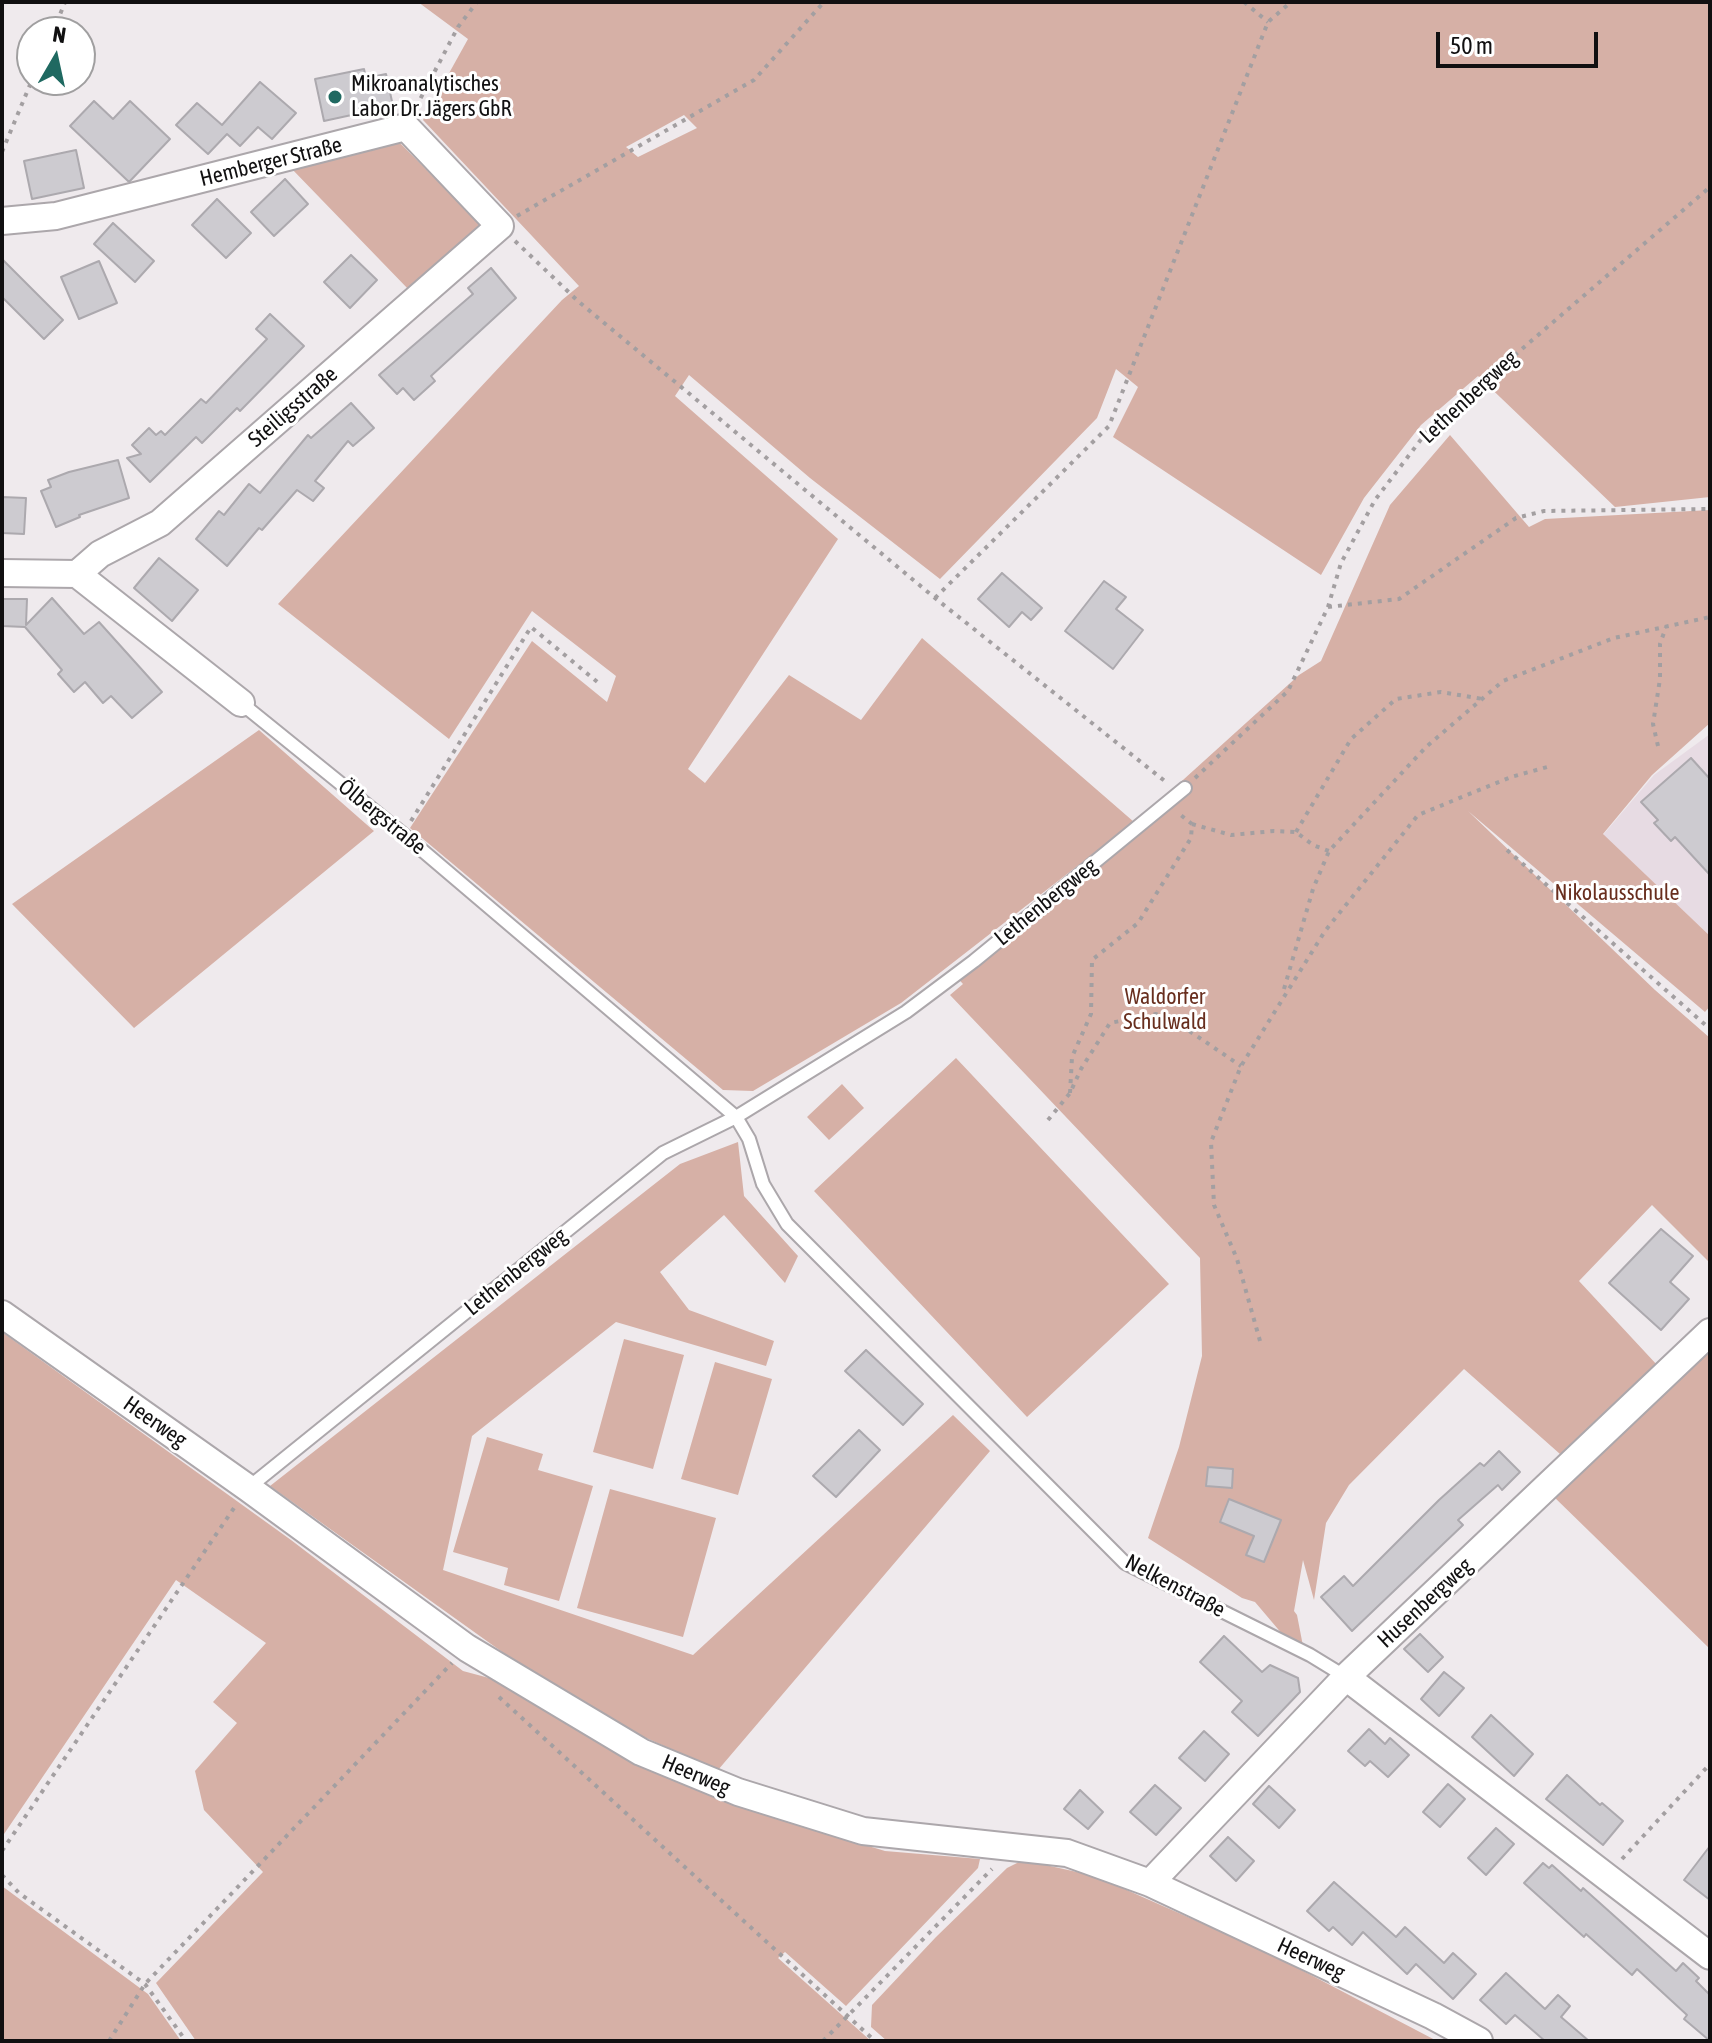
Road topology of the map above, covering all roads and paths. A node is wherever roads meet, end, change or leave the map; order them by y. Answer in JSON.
{"nodes":[{"id":1,"x":477,"y":2,"type":"edge"},
{"id":2,"x":824,"y":2,"type":"edge"},
{"id":3,"x":1244,"y":2,"type":"edge"},
{"id":4,"x":1291,"y":2,"type":"edge"},
{"id":5,"x":1268,"y":22,"type":"junction"},
{"id":6,"x":25,"y":96,"type":"edge"},
{"id":7,"x":406,"y":127,"type":"junction"},
{"id":8,"x":2,"y":152,"type":"edge"},
{"id":9,"x":1710,"y":187,"type":"edge"},
{"id":10,"x":2,"y":221,"type":"edge"},
{"id":11,"x":500,"y":226,"type":"junction"},
{"id":12,"x":1710,"y":509,"type":"edge"},
{"id":13,"x":2,"y":573,"type":"edge"},
{"id":14,"x":77,"y":574,"type":"junction"},
{"id":15,"x":935,"y":598,"type":"junction"},
{"id":16,"x":1328,"y":607,"type":"junction"},
{"id":17,"x":1710,"y":617,"type":"edge"},
{"id":18,"x":1666,"y":626,"type":"junction"},
{"id":19,"x":601,"y":685,"type":"dead end"},
{"id":20,"x":1483,"y":699,"type":"junction"},
{"id":21,"x":241,"y":703,"type":"joint"},
{"id":22,"x":1658,"y":746,"type":"dead end"},
{"id":23,"x":1551,"y":766,"type":"dead end"},
{"id":24,"x":1183,"y":791,"type":"junction"},
{"id":25,"x":1167,"y":805,"type":"junction"},
{"id":26,"x":1192,"y":824,"type":"junction"},
{"id":27,"x":1296,"y":832,"type":"junction"},
{"id":28,"x":403,"y":834,"type":"junction"},
{"id":29,"x":1507,"y":850,"type":"dead end"},
{"id":30,"x":1329,"y":851,"type":"junction"},
{"id":31,"x":1283,"y":995,"type":"junction"},
{"id":32,"x":1710,"y":1029,"type":"edge"},
{"id":33,"x":1241,"y":1066,"type":"junction"},
{"id":34,"x":1070,"y":1093,"type":"junction"},
{"id":35,"x":736,"y":1117,"type":"junction"},
{"id":36,"x":1048,"y":1120,"type":"dead end"},
{"id":37,"x":2,"y":1314,"type":"edge"},
{"id":38,"x":1710,"y":1332,"type":"edge"},
{"id":39,"x":1260,"y":1341,"type":"dead end"},
{"id":40,"x":248,"y":1488,"type":"junction"},
{"id":41,"x":467,"y":1648,"type":"junction"},
{"id":42,"x":1346,"y":1677,"type":"junction"},
{"id":43,"x":491,"y":1689,"type":"dead end"},
{"id":44,"x":1710,"y":1764,"type":"edge"},
{"id":45,"x":1002,"y":1845,"type":"junction"},
{"id":46,"x":2,"y":1851,"type":"edge"},
{"id":47,"x":2,"y":1875,"type":"edge"},
{"id":48,"x":1607,"y":1876,"type":"junction"},
{"id":49,"x":1150,"y":1883,"type":"junction"},
{"id":50,"x":1710,"y":1956,"type":"edge"},
{"id":51,"x":145,"y":1984,"type":"junction"},
{"id":52,"x":847,"y":2018,"type":"junction"},
{"id":53,"x":109,"y":2041,"type":"edge"},
{"id":54,"x":186,"y":2041,"type":"edge"},
{"id":55,"x":823,"y":2041,"type":"edge"},
{"id":56,"x":875,"y":2041,"type":"edge"},
{"id":57,"x":1479,"y":2041,"type":"edge"}],
"edges":[{"from":1,"to":7,"type":"path"},
{"from":2,"to":11,"type":"path"},
{"from":3,"to":5,"type":"path"},
{"from":4,"to":5,"type":"path"},
{"from":5,"to":15,"type":"path"},
{"from":6,"to":8,"type":"path"},
{"from":7,"to":10,"type":"street","name":"Hemberger Straße"},
{"from":7,"to":11,"type":"street"},
{"from":9,"to":16,"type":"path","name":"Lethenbergweg"},
{"from":11,"to":14,"type":"street","name":"Steiligsstraße"},
{"from":11,"to":15,"type":"path"},
{"from":12,"to":16,"type":"path"},
{"from":13,"to":14,"type":"street"},
{"from":14,"to":21,"type":"street","name":"Ölbergstraße"},
{"from":15,"to":24,"type":"path"},
{"from":16,"to":24,"type":"path","name":"Lethenbergweg"},
{"from":17,"to":18,"type":"path"},
{"from":18,"to":20,"type":"path"},
{"from":18,"to":22,"type":"path"},
{"from":19,"to":28,"type":"path"},
{"from":20,"to":27,"type":"path"},
{"from":20,"to":30,"type":"path"},
{"from":21,"to":28,"type":"lane","name":"Ölbergstraße"},
{"from":23,"to":31,"type":"path"},
{"from":24,"to":25,"type":"lane","name":"Lethenbergweg"},
{"from":25,"to":26,"type":"path"},
{"from":25,"to":35,"type":"lane","name":"Lethenbergweg"},
{"from":26,"to":27,"type":"path"},
{"from":26,"to":34,"type":"path"},
{"from":27,"to":30,"type":"path"},
{"from":28,"to":35,"type":"lane","name":"Ölbergstraße"},
{"from":29,"to":32,"type":"path"},
{"from":30,"to":31,"type":"path"},
{"from":31,"to":33,"type":"path"},
{"from":33,"to":34,"type":"path"},
{"from":33,"to":39,"type":"path"},
{"from":34,"to":36,"type":"path"},
{"from":35,"to":40,"type":"lane","name":"Lethenbergweg"},
{"from":35,"to":42,"type":"lane","name":"Nelkenstraße"},
{"from":37,"to":40,"type":"street","name":"Heerweg"},
{"from":38,"to":42,"type":"street","name":"Husenbergweg"},
{"from":40,"to":41,"type":"street","name":"Heerweg"},
{"from":40,"to":46,"type":"path"},
{"from":41,"to":45,"type":"street","name":"Heerweg"},
{"from":41,"to":51,"type":"path"},
{"from":42,"to":48,"type":"street","name":"Nelkenstraße"},
{"from":42,"to":49,"type":"street","name":"Husenbergweg"},
{"from":43,"to":52,"type":"path"},
{"from":44,"to":48,"type":"path"},
{"from":45,"to":49,"type":"street","name":"Heerweg"},
{"from":45,"to":52,"type":"path"},
{"from":47,"to":51,"type":"path"},
{"from":48,"to":50,"type":"street","name":"Nelkenstraße"},
{"from":49,"to":57,"type":"street","name":"Heerweg"},
{"from":51,"to":53,"type":"path"},
{"from":51,"to":54,"type":"path"},
{"from":52,"to":55,"type":"path"},
{"from":52,"to":56,"type":"path"}]}
